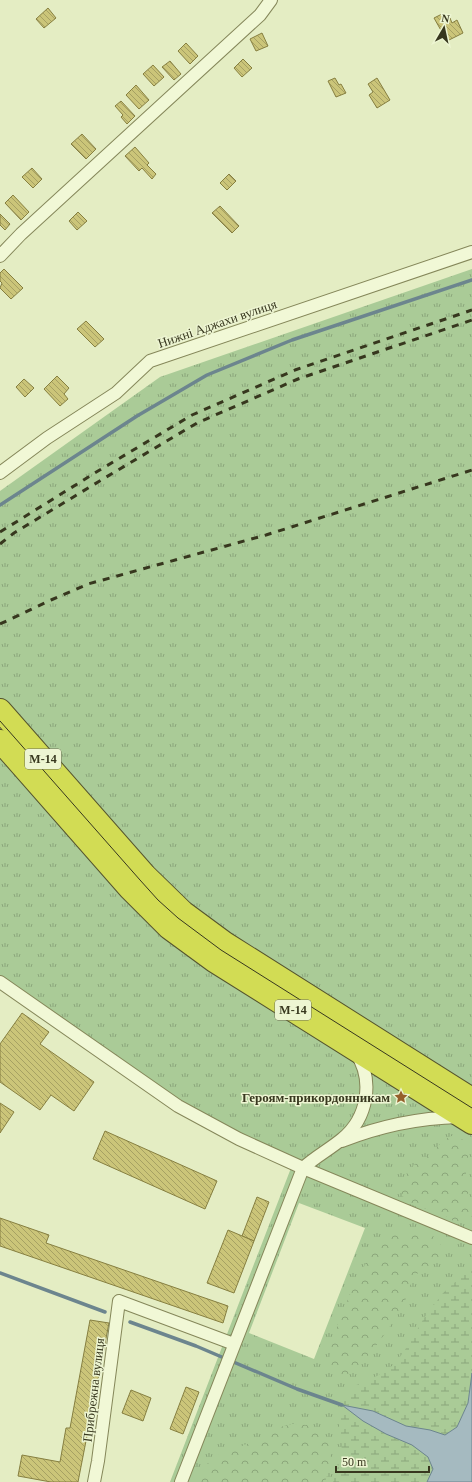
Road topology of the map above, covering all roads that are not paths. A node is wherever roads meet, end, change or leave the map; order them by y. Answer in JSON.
{"nodes":[{"id":1,"x":272,"y":0,"type":"edge"},
{"id":2,"x":472,"y":252,"type":"edge"},
{"id":3,"x":0,"y":256,"type":"edge"},
{"id":4,"x":0,"y":473,"type":"edge"},
{"id":5,"x":0,"y":710,"type":"edge"},
{"id":6,"x":0,"y":741,"type":"edge"},
{"id":7,"x":78,"y":814,"type":"junction"},
{"id":8,"x":132,"y":876,"type":"junction"},
{"id":9,"x":0,"y":982,"type":"edge"},
{"id":10,"x":353,"y":1048,"type":"junction"},
{"id":11,"x":469,"y":1113,"type":"edge"},
{"id":12,"x":334,"y":1144,"type":"junction"},
{"id":13,"x":303,"y":1168,"type":"junction"},
{"id":14,"x":472,"y":1238,"type":"edge"},
{"id":15,"x":233,"y":1347,"type":"junction"},
{"id":16,"x":94,"y":1482,"type":"edge"},
{"id":17,"x":181,"y":1482,"type":"edge"}],
"edges":[{"from":1,"to":3,"type":"street"},
{"from":2,"to":4,"type":"street","name":"Нижні Аджахи вулиця"},
{"from":5,"to":7,"type":"highway","number":"М-14"},
{"from":6,"to":7,"type":"highway","number":"М-14"},
{"from":7,"to":8,"type":"highway","number":"М-14"},
{"from":8,"to":10,"type":"highway","number":"М-14"},
{"from":8,"to":11,"type":"highway","number":"М-14"},
{"from":9,"to":13,"type":"street"},
{"from":10,"to":11,"type":"highway","number":"М-14"},
{"from":10,"to":12,"type":"street"},
{"from":11,"to":12,"type":"street"},
{"from":12,"to":13,"type":"street"},
{"from":13,"to":14,"type":"street"},
{"from":13,"to":15,"type":"street"},
{"from":15,"to":16,"type":"street","name":"Прибрежна вулиця"},
{"from":15,"to":17,"type":"street"}]}
